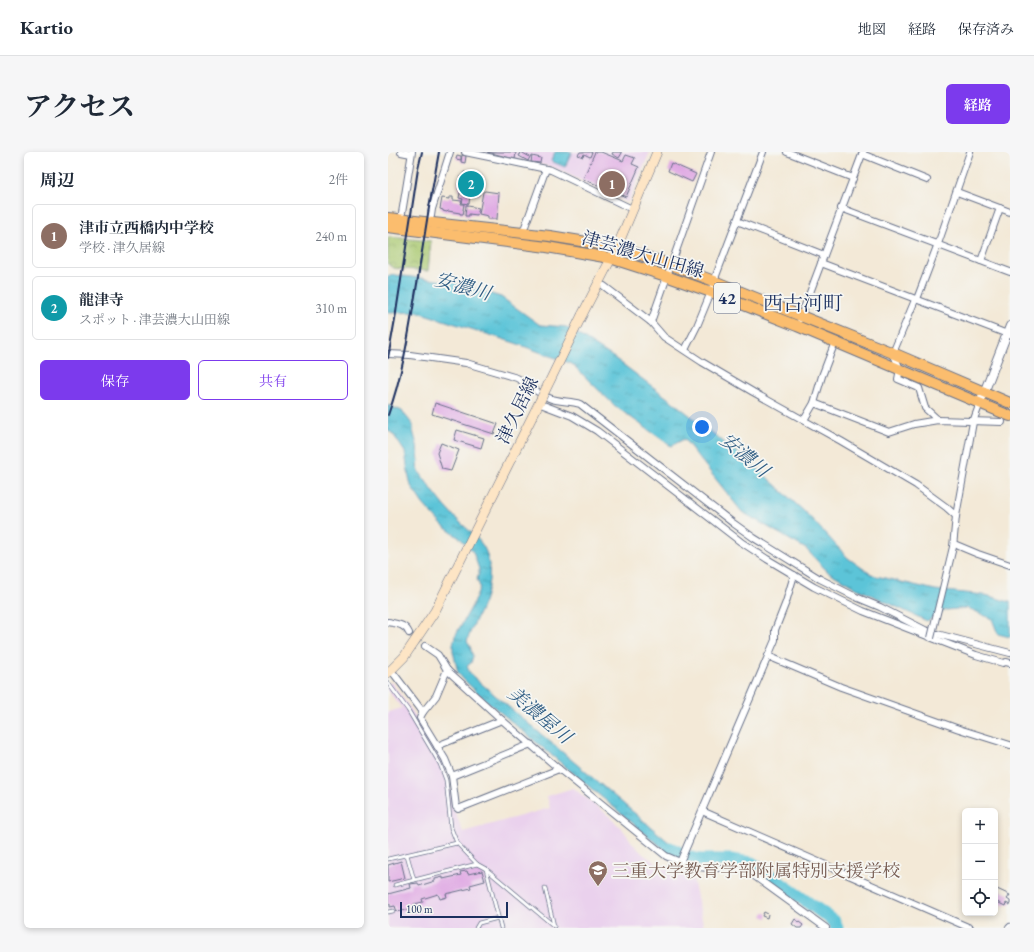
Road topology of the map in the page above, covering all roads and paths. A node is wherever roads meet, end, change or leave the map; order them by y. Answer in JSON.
{"nodes":[{"id":1,"x":401,"y":152,"type":"edge"},
{"id":2,"x":450,"y":152,"type":"edge"},
{"id":3,"x":465,"y":152,"type":"edge"},
{"id":4,"x":657,"y":152,"type":"edge"},
{"id":5,"x":711,"y":152,"type":"edge"},
{"id":6,"x":763,"y":152,"type":"edge"},
{"id":7,"x":787,"y":152,"type":"edge"},
{"id":8,"x":970,"y":152,"type":"edge"},
{"id":9,"x":412,"y":153,"type":"edge"},
{"id":10,"x":862,"y":153,"type":"edge"},
{"id":11,"x":546,"y":170,"type":"junction"},
{"id":12,"x":853,"y":178,"type":"junction"},
{"id":13,"x":927,"y":180,"type":"dead end"},
{"id":14,"x":957,"y":192,"type":"junction"},
{"id":15,"x":842,"y":208,"type":"junction"},
{"id":16,"x":1000,"y":208,"type":"junction"},
{"id":17,"x":632,"y":209,"type":"junction"},
{"id":18,"x":1010,"y":212,"type":"edge"},
{"id":19,"x":402,"y":213,"type":"dead end"},
{"id":20,"x":431,"y":216,"type":"dead end"},
{"id":21,"x":388,"y":218,"type":"edge"},
{"id":22,"x":737,"y":220,"type":"junction"},
{"id":23,"x":388,"y":227,"type":"edge"},
{"id":24,"x":523,"y":232,"type":"junction"},
{"id":25,"x":938,"y":244,"type":"junction"},
{"id":26,"x":617,"y":247,"type":"junction"},
{"id":27,"x":824,"y":255,"type":"junction"},
{"id":28,"x":610,"y":258,"type":"junction"},
{"id":29,"x":981,"y":261,"type":"junction"},
{"id":30,"x":821,"y":263,"type":"junction"},
{"id":31,"x":671,"y":265,"type":"junction"},
{"id":32,"x":1010,"y":272,"type":"edge"},
{"id":33,"x":666,"y":276,"type":"junction"},
{"id":34,"x":714,"y":281,"type":"junction"},
{"id":35,"x":604,"y":286,"type":"dead end"},
{"id":36,"x":711,"y":292,"type":"junction"},
{"id":37,"x":916,"y":299,"type":"junction"},
{"id":38,"x":801,"y":316,"type":"junction"},
{"id":39,"x":651,"y":322,"type":"junction"},
{"id":40,"x":797,"y":326,"type":"junction"},
{"id":41,"x":1009,"y":332,"type":"edge"},
{"id":42,"x":835,"y":342,"type":"junction"},
{"id":43,"x":685,"y":350,"type":"junction"},
{"id":44,"x":893,"y":353,"type":"junction"},
{"id":45,"x":388,"y":354,"type":"edge"},
{"id":46,"x":900,"y":369,"type":"junction"},
{"id":47,"x":984,"y":392,"type":"junction"},
{"id":48,"x":539,"y":402,"type":"junction"},
{"id":49,"x":814,"y":403,"type":"junction"},
{"id":50,"x":980,"y":403,"type":"junction"},
{"id":51,"x":1010,"y":403,"type":"edge"},
{"id":52,"x":1006,"y":419,"type":"edge"},
{"id":53,"x":804,"y":420,"type":"junction"},
{"id":54,"x":938,"y":420,"type":"junction"},
{"id":55,"x":974,"y":421,"type":"junction"},
{"id":56,"x":956,"y":516,"type":"junction"},
{"id":57,"x":953,"y":546,"type":"junction"},
{"id":58,"x":1010,"y":565,"type":"edge"},
{"id":59,"x":794,"y":575,"type":"junction"},
{"id":60,"x":388,"y":622,"type":"edge"},
{"id":61,"x":409,"y":633,"type":"tunnel mouth"},
{"id":62,"x":931,"y":638,"type":"junction"},
{"id":63,"x":425,"y":646,"type":"tunnel mouth"},
{"id":64,"x":1010,"y":653,"type":"edge"},
{"id":65,"x":768,"y":656,"type":"junction"},
{"id":66,"x":1010,"y":663,"type":"edge"},
{"id":67,"x":447,"y":670,"type":"junction"},
{"id":68,"x":389,"y":671,"type":"edge"},
{"id":69,"x":388,"y":683,"type":"edge"},
{"id":70,"x":423,"y":712,"type":"junction"},
{"id":71,"x":502,"y":720,"type":"junction"},
{"id":72,"x":531,"y":744,"type":"junction"},
{"id":73,"x":1010,"y":745,"type":"edge"},
{"id":74,"x":437,"y":746,"type":"junction"},
{"id":75,"x":559,"y":768,"type":"junction"},
{"id":76,"x":452,"y":776,"type":"junction"},
{"id":77,"x":702,"y":811,"type":"junction"},
{"id":78,"x":457,"y":843,"type":"junction"},
{"id":79,"x":407,"y":855,"type":"junction"},
{"id":80,"x":388,"y":859,"type":"edge"},
{"id":81,"x":680,"y":862,"type":"junction"},
{"id":82,"x":477,"y":864,"type":"junction"},
{"id":83,"x":486,"y":869,"type":"junction"},
{"id":84,"x":414,"y":880,"type":"junction"},
{"id":85,"x":395,"y":885,"type":"dead end"},
{"id":86,"x":545,"y":888,"type":"dead end"},
{"id":87,"x":393,"y":911,"type":"dead end"},
{"id":88,"x":388,"y":912,"type":"edge"},
{"id":89,"x":498,"y":918,"type":"junction"},
{"id":90,"x":554,"y":927,"type":"edge"},
{"id":91,"x":476,"y":928,"type":"edge"},
{"id":92,"x":501,"y":928,"type":"edge"},
{"id":93,"x":826,"y":928,"type":"edge"},
{"id":94,"x":970,"y":928,"type":"edge"}],
"edges":[{"from":1,"to":9,"type":"street"},
{"from":2,"to":20,"type":"street"},
{"from":3,"to":11,"type":"street"},
{"from":4,"to":17,"type":"main road","name":"津久居線"},
{"from":5,"to":31,"type":"street"},
{"from":6,"to":22,"type":"street"},
{"from":7,"to":12,"type":"street"},
{"from":8,"to":14,"type":"street"},
{"from":9,"to":19,"type":"street"},
{"from":10,"to":12,"type":"street"},
{"from":10,"to":13,"type":"street"},
{"from":11,"to":17,"type":"street"},
{"from":11,"to":24,"type":"street"},
{"from":12,"to":15,"type":"street"},
{"from":14,"to":16,"type":"street"},
{"from":14,"to":25,"type":"street"},
{"from":15,"to":25,"type":"street"},
{"from":15,"to":27,"type":"street"},
{"from":16,"to":18,"type":"street"},
{"from":16,"to":29,"type":"street"},
{"from":17,"to":26,"type":"main road","name":"津久居線"},
{"from":21,"to":24,"type":"main road","name":"津芸濃大山田線","number":"42"},
{"from":22,"to":27,"type":"street"},
{"from":22,"to":34,"type":"street"},
{"from":23,"to":28,"type":"main road","name":"津芸濃大山田線","number":"42"},
{"from":24,"to":26,"type":"main road","name":"津芸濃大山田線","number":"42"},
{"from":25,"to":29,"type":"street"},
{"from":25,"to":37,"type":"street"},
{"from":26,"to":28,"type":"main road","name":"津久居線"},
{"from":26,"to":31,"type":"main road","name":"津芸濃大山田線","number":"42"},
{"from":27,"to":30,"type":"street"},
{"from":28,"to":33,"type":"main road","name":"津芸濃大山田線","number":"42"},
{"from":28,"to":48,"type":"main road","name":"津久居線","bridge":true},
{"from":29,"to":32,"type":"street"},
{"from":30,"to":37,"type":"street"},
{"from":30,"to":38,"type":"street"},
{"from":31,"to":33,"type":"street"},
{"from":31,"to":34,"type":"main road","name":"津芸濃大山田線","number":"42"},
{"from":33,"to":36,"type":"main road","name":"津芸濃大山田線","number":"42"},
{"from":33,"to":39,"type":"street"},
{"from":34,"to":36,"type":"street"},
{"from":34,"to":38,"type":"main road","name":"津芸濃大山田線","number":"42"},
{"from":35,"to":39,"type":"street"},
{"from":36,"to":40,"type":"main road","name":"津芸濃大山田線","number":"42"},
{"from":36,"to":43,"type":"street"},
{"from":37,"to":41,"type":"street"},
{"from":37,"to":44,"type":"street"},
{"from":38,"to":40,"type":"street"},
{"from":38,"to":44,"type":"main road","name":"津芸濃大山田線","number":"42"},
{"from":39,"to":43,"type":"street"},
{"from":40,"to":42,"type":"main road","name":"津芸濃大山田線","number":"42"},
{"from":41,"to":47,"type":"street"},
{"from":42,"to":46,"type":"main road","name":"津芸濃大山田線","number":"42"},
{"from":42,"to":49,"type":"street"},
{"from":43,"to":53,"type":"street"},
{"from":44,"to":46,"type":"street"},
{"from":44,"to":47,"type":"main road","name":"津芸濃大山田線","number":"42"},
{"from":45,"to":64,"type":"street"},
{"from":46,"to":50,"type":"main road","name":"津芸濃大山田線","number":"42"},
{"from":46,"to":54,"type":"street"},
{"from":47,"to":50,"type":"street"},
{"from":47,"to":51,"type":"main road","name":"津芸濃大山田線","number":"42"},
{"from":48,"to":59,"type":"street"},
{"from":48,"to":68,"type":"main road","name":"津久居線"},
{"from":49,"to":53,"type":"street"},
{"from":49,"to":54,"type":"street"},
{"from":50,"to":52,"type":"main road","name":"津芸濃大山田線","number":"42"},
{"from":50,"to":55,"type":"street"},
{"from":52,"to":55,"type":"street"},
{"from":53,"to":56,"type":"street"},
{"from":54,"to":55,"type":"street"},
{"from":55,"to":56,"type":"street"},
{"from":56,"to":57,"type":"street"},
{"from":57,"to":58,"type":"street"},
{"from":57,"to":62,"type":"street","bridge":true},
{"from":59,"to":62,"type":"street"},
{"from":59,"to":65,"type":"street"},
{"from":60,"to":61,"type":"street"},
{"from":62,"to":66,"type":"street"},
{"from":63,"to":67,"type":"street"},
{"from":65,"to":73,"type":"street"},
{"from":65,"to":77,"type":"street"},
{"from":67,"to":70,"type":"street"},
{"from":67,"to":71,"type":"street"},
{"from":68,"to":70,"type":"street"},
{"from":69,"to":78,"type":"lane"},
{"from":70,"to":74,"type":"street"},
{"from":71,"to":72,"type":"street"},
{"from":71,"to":74,"type":"street"},
{"from":72,"to":75,"type":"street"},
{"from":72,"to":76,"type":"street"},
{"from":74,"to":76,"type":"street"},
{"from":75,"to":76,"type":"street"},
{"from":75,"to":81,"type":"street"},
{"from":77,"to":81,"type":"street"},
{"from":77,"to":94,"type":"street"},
{"from":78,"to":79,"type":"lane"},
{"from":78,"to":82,"type":"lane"},
{"from":79,"to":80,"type":"lane"},
{"from":79,"to":84,"type":"lane"},
{"from":81,"to":93,"type":"street"},
{"from":82,"to":83,"type":"lane"},
{"from":82,"to":84,"type":"lane"},
{"from":83,"to":89,"type":"lane"},
{"from":83,"to":90,"type":"lane"},
{"from":84,"to":85,"type":"lane"},
{"from":86,"to":90,"type":"lane"},
{"from":87,"to":88,"type":"lane"},
{"from":89,"to":91,"type":"lane"},
{"from":89,"to":92,"type":"lane"}]}
